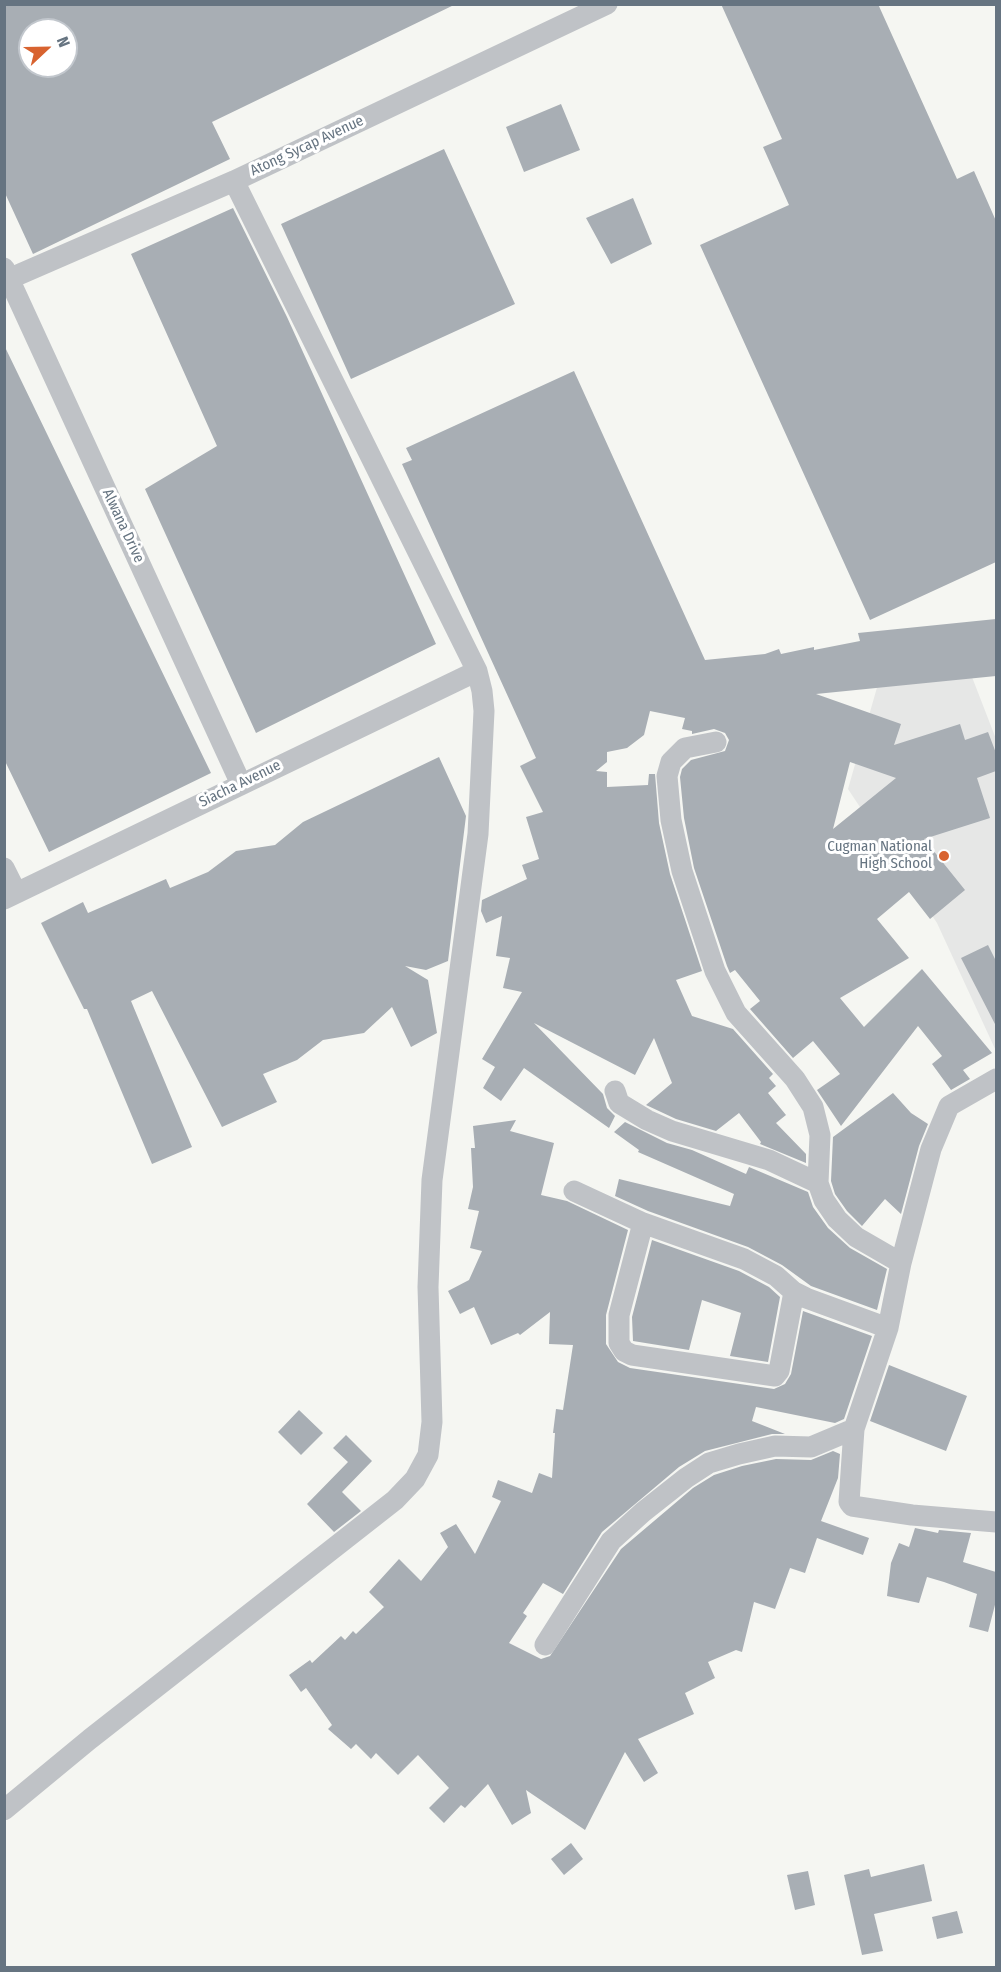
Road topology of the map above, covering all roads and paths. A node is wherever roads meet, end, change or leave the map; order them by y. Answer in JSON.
{"nodes":[{"id":1,"x":607,"y":4,"type":"edge"},
{"id":2,"x":234,"y":181,"type":"junction"},
{"id":3,"x":6,"y":276,"type":"edge"},
{"id":4,"x":477,"y":671,"type":"junction"},
{"id":5,"x":716,"y":742,"type":"dead end"},
{"id":6,"x":241,"y":784,"type":"junction"},
{"id":7,"x":4,"y":868,"type":"edge"},
{"id":8,"x":10,"y":895,"type":"edge"},
{"id":9,"x":996,"y":1078,"type":"edge"},
{"id":10,"x":615,"y":1091,"type":"dead end"},
{"id":11,"x":818,"y":1183,"type":"junction"},
{"id":12,"x":574,"y":1191,"type":"dead end"},
{"id":13,"x":643,"y":1223,"type":"junction"},
{"id":14,"x":901,"y":1263,"type":"junction"},
{"id":15,"x":794,"y":1292,"type":"junction"},
{"id":16,"x":888,"y":1328,"type":"junction"},
{"id":17,"x":854,"y":1429,"type":"junction"},
{"id":18,"x":996,"y":1522,"type":"edge"},
{"id":19,"x":545,"y":1645,"type":"dead end"},
{"id":20,"x":4,"y":1810,"type":"edge"}],
"edges":[{"from":1,"to":2,"type":"street","name":"Atong Sycap Avenue"},
{"from":2,"to":3,"type":"street","name":"Atong Sycap Avenue"},
{"from":2,"to":4,"type":"street"},
{"from":3,"to":6,"type":"street","name":"Alwana Drive"},
{"from":4,"to":6,"type":"street","name":"Siacha Avenue"},
{"from":4,"to":20,"type":"street"},
{"from":5,"to":11,"type":"street"},
{"from":6,"to":8,"type":"street","name":"Siacha Avenue"},
{"from":7,"to":8,"type":"street"},
{"from":9,"to":14,"type":"street"},
{"from":10,"to":11,"type":"street"},
{"from":11,"to":14,"type":"street"},
{"from":12,"to":13,"type":"street"},
{"from":13,"to":15,"type":"street"},
{"from":13,"to":15,"type":"street"},
{"from":14,"to":16,"type":"street"},
{"from":15,"to":16,"type":"street"},
{"from":16,"to":17,"type":"street"},
{"from":17,"to":18,"type":"street"},
{"from":17,"to":19,"type":"street"}]}
